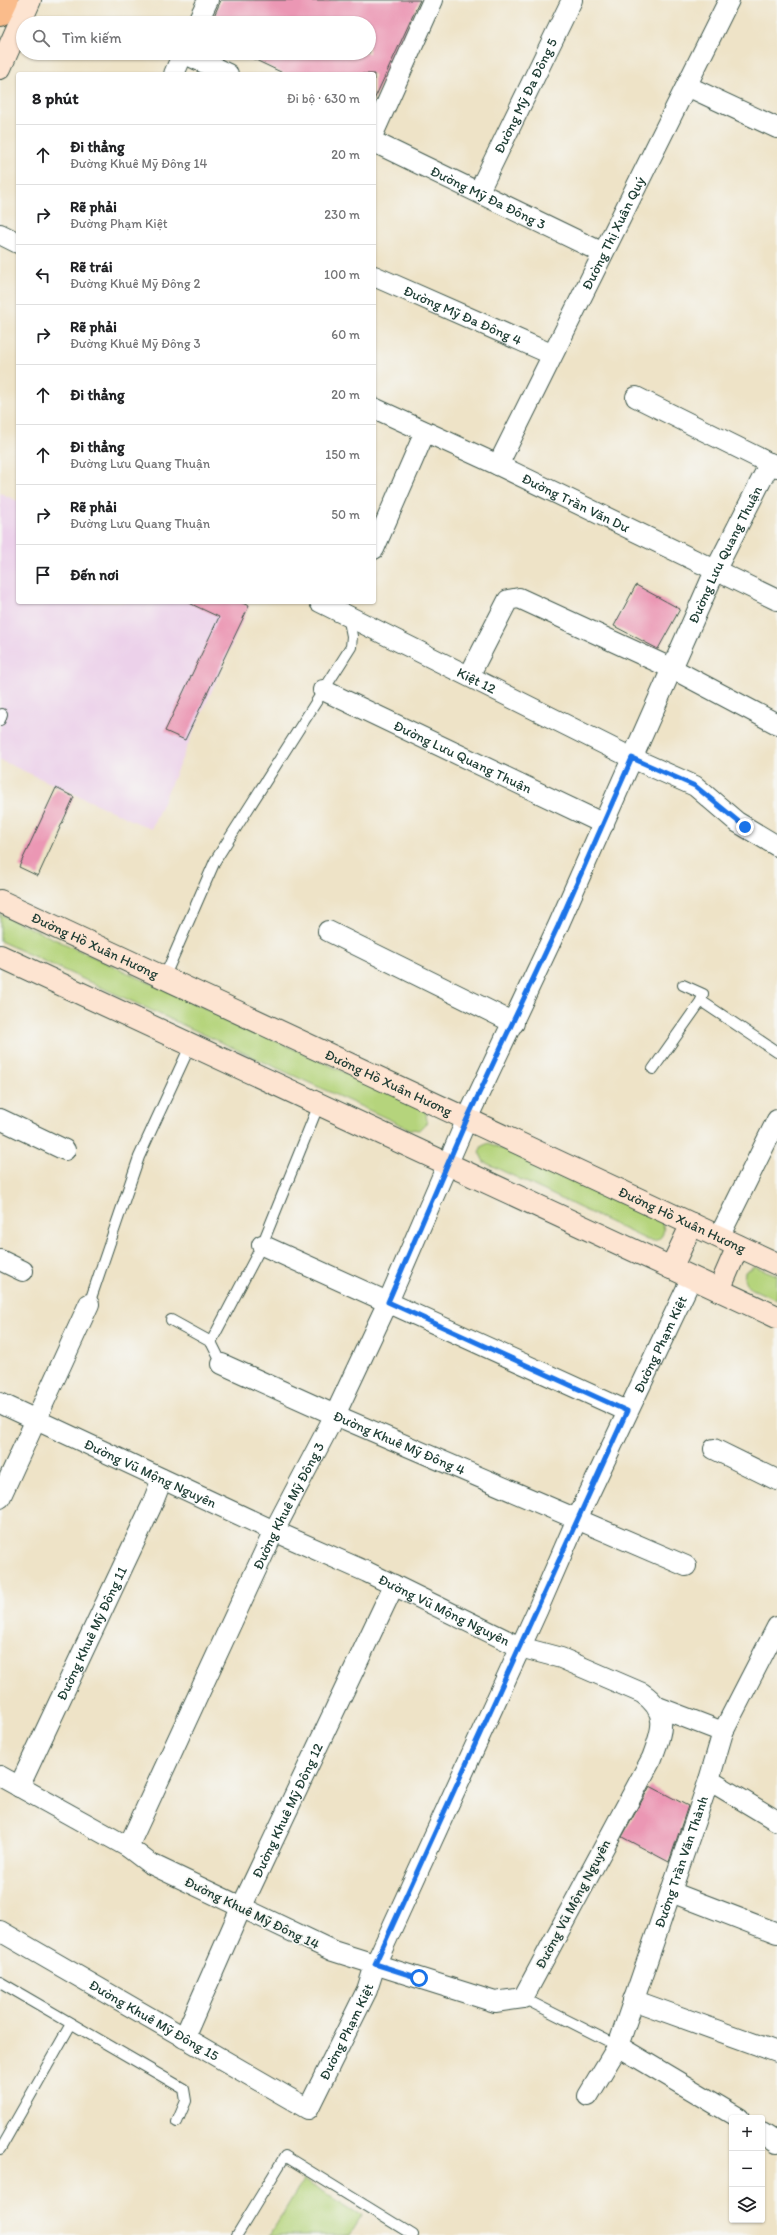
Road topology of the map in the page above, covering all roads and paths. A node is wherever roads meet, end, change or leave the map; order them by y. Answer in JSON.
{"nodes":[{"id":1,"x":7,"y":0,"type":"edge"},
{"id":2,"x":30,"y":0,"type":"edge"},
{"id":3,"x":208,"y":0,"type":"edge"},
{"id":4,"x":433,"y":0,"type":"edge"},
{"id":5,"x":572,"y":0,"type":"edge"},
{"id":6,"x":729,"y":0,"type":"edge"},
{"id":7,"x":0,"y":15,"type":"edge"},
{"id":8,"x":23,"y":16,"type":"edge"},
{"id":9,"x":200,"y":16,"type":"edge"},
{"id":10,"x":16,"y":32,"type":"edge"},
{"id":11,"x":180,"y":60,"type":"edge"},
{"id":12,"x":198,"y":60,"type":"edge"},
{"id":13,"x":0,"y":68,"type":"edge"},
{"id":14,"x":175,"y":72,"type":"edge"},
{"id":15,"x":224,"y":72,"type":"edge"},
{"id":16,"x":688,"y":86,"type":"junction"},
{"id":17,"x":376,"y":128,"type":"edge"},
{"id":18,"x":777,"y":128,"type":"edge"},
{"id":19,"x":376,"y":143,"type":"edge"},
{"id":20,"x":479,"y":191,"type":"junction"},
{"id":21,"x":0,"y":234,"type":"edge"},
{"id":22,"x":16,"y":242,"type":"edge"},
{"id":23,"x":603,"y":253,"type":"junction"},
{"id":24,"x":376,"y":277,"type":"edge"},
{"id":25,"x":551,"y":354,"type":"junction"},
{"id":26,"x":636,"y":397,"type":"dead end"},
{"id":27,"x":376,"y":409,"type":"edge"},
{"id":28,"x":425,"y":432,"type":"junction"},
{"id":29,"x":498,"y":465,"type":"junction"},
{"id":30,"x":773,"y":465,"type":"edge"},
{"id":31,"x":376,"y":544,"type":"edge"},
{"id":32,"x":715,"y":571,"type":"junction"},
{"id":33,"x":777,"y":600,"type":"edge"},
{"id":34,"x":329,"y":604,"type":"edge"},
{"id":35,"x":350,"y":609,"type":"edge"},
{"id":36,"x":673,"y":668,"type":"junction"},
{"id":37,"x":468,"y":676,"type":"junction"},
{"id":38,"x":323,"y":690,"type":"junction"},
{"id":39,"x":777,"y":724,"type":"edge"},
{"id":40,"x":632,"y":758,"type":"junction"},
{"id":41,"x":604,"y":824,"type":"junction"},
{"id":42,"x":777,"y":846,"type":"edge"},
{"id":43,"x":0,"y":901,"type":"edge"},
{"id":44,"x":328,"y":931,"type":"dead end"},
{"id":45,"x":0,"y":956,"type":"edge"},
{"id":46,"x":164,"y":978,"type":"junction"},
{"id":47,"x":683,"y":985,"type":"dead end"},
{"id":48,"x":701,"y":1001,"type":"junction"},
{"id":49,"x":514,"y":1023,"type":"junction"},
{"id":50,"x":191,"y":1044,"type":"junction"},
{"id":51,"x":777,"y":1052,"type":"edge"},
{"id":52,"x":653,"y":1069,"type":"dead end"},
{"id":53,"x":319,"y":1104,"type":"junction"},
{"id":54,"x":0,"y":1119,"type":"edge"},
{"id":55,"x":467,"y":1119,"type":"junction"},
{"id":56,"x":777,"y":1120,"type":"edge"},
{"id":57,"x":65,"y":1150,"type":"dead end"},
{"id":58,"x":448,"y":1164,"type":"junction"},
{"id":59,"x":692,"y":1224,"type":"junction"},
{"id":60,"x":728,"y":1241,"type":"junction"},
{"id":61,"x":262,"y":1245,"type":"junction"},
{"id":62,"x":0,"y":1260,"type":"edge"},
{"id":63,"x":777,"y":1264,"type":"edge"},
{"id":64,"x":671,"y":1268,"type":"junction"},
{"id":65,"x":23,"y":1271,"type":"dead end"},
{"id":66,"x":692,"y":1277,"type":"junction"},
{"id":67,"x":718,"y":1290,"type":"junction"},
{"id":68,"x":388,"y":1302,"type":"junction"},
{"id":69,"x":89,"y":1304,"type":"joint"},
{"id":70,"x":777,"y":1317,"type":"edge"},
{"id":71,"x":171,"y":1320,"type":"dead end"},
{"id":72,"x":211,"y":1342,"type":"junction"},
{"id":73,"x":222,"y":1364,"type":"joint"},
{"id":74,"x":0,"y":1403,"type":"edge"},
{"id":75,"x":627,"y":1411,"type":"junction"},
{"id":76,"x":335,"y":1415,"type":"junction"},
{"id":77,"x":36,"y":1421,"type":"junction"},
{"id":78,"x":714,"y":1450,"type":"dead end"},
{"id":79,"x":162,"y":1479,"type":"junction"},
{"id":80,"x":777,"y":1480,"type":"edge"},
{"id":81,"x":0,"y":1498,"type":"edge"},
{"id":82,"x":576,"y":1519,"type":"junction"},
{"id":83,"x":274,"y":1531,"type":"junction"},
{"id":84,"x":686,"y":1566,"type":"dead end"},
{"id":85,"x":394,"y":1585,"type":"junction"},
{"id":86,"x":777,"y":1627,"type":"edge"},
{"id":87,"x":520,"y":1648,"type":"junction"},
{"id":88,"x":658,"y":1708,"type":"junction"},
{"id":89,"x":723,"y":1732,"type":"junction"},
{"id":90,"x":0,"y":1776,"type":"edge"},
{"id":91,"x":709,"y":1780,"type":"junction"},
{"id":92,"x":19,"y":1787,"type":"junction"},
{"id":93,"x":777,"y":1821,"type":"edge"},
{"id":94,"x":128,"y":1847,"type":"junction"},
{"id":95,"x":671,"y":1892,"type":"junction"},
{"id":96,"x":240,"y":1908,"type":"junction"},
{"id":97,"x":0,"y":1931,"type":"edge"},
{"id":98,"x":777,"y":1933,"type":"edge"},
{"id":99,"x":375,"y":1964,"type":"junction"},
{"id":100,"x":0,"y":1982,"type":"edge"},
{"id":101,"x":523,"y":1998,"type":"junction"},
{"id":102,"x":634,"y":2000,"type":"junction"},
{"id":103,"x":71,"y":2024,"type":"junction"},
{"id":104,"x":184,"y":2038,"type":"junction"},
{"id":105,"x":618,"y":2046,"type":"junction"},
{"id":106,"x":777,"y":2052,"type":"edge"},
{"id":107,"x":588,"y":2096,"type":"dead end"},
{"id":108,"x":308,"y":2110,"type":"joint"},
{"id":109,"x":735,"y":2115,"type":"edge"},
{"id":110,"x":177,"y":2122,"type":"dead end"},
{"id":111,"x":765,"y":2135,"type":"edge"},
{"id":112,"x":777,"y":2143,"type":"edge"},
{"id":113,"x":0,"y":2149,"type":"edge"},
{"id":114,"x":237,"y":2235,"type":"edge"},
{"id":115,"x":412,"y":2235,"type":"edge"}],
"edges":[{"from":1,"to":7,"type":"highway"},
{"from":2,"to":8,"type":"main road"},
{"from":3,"to":9,"type":"street"},
{"from":4,"to":17,"type":"street"},
{"from":5,"to":20,"type":"street","name":"Đường Mỹ Đa Đông 5"},
{"from":6,"to":16,"type":"street","name":"Đường Thị Xuân Quý"},
{"from":10,"to":13,"type":"main road"},
{"from":11,"to":14,"type":"street"},
{"from":12,"to":15,"type":"street"},
{"from":16,"to":18,"type":"street"},
{"from":16,"to":23,"type":"street","name":"Đường Thị Xuân Quý"},
{"from":19,"to":20,"type":"street","name":"Đường Mỹ Đa Đông 3"},
{"from":20,"to":23,"type":"street","name":"Đường Mỹ Đa Đông 3"},
{"from":21,"to":22,"type":"street"},
{"from":23,"to":25,"type":"street","name":"Đường Thị Xuân Quý"},
{"from":24,"to":25,"type":"street","name":"Đường Mỹ Đa Đông 4"},
{"from":25,"to":29,"type":"street","name":"Đường Thị Xuân Quý"},
{"from":26,"to":30,"type":"street"},
{"from":27,"to":28,"type":"street","name":"Đường Trần Văn Dư"},
{"from":28,"to":29,"type":"street","name":"Đường Trần Văn Dư"},
{"from":28,"to":31,"type":"street"},
{"from":29,"to":32,"type":"street","name":"Đường Trần Văn Dư"},
{"from":30,"to":32,"type":"street","name":"Đường Lưu Quang Thuận"},
{"from":32,"to":33,"type":"street","name":"Đường Trần Văn Dư"},
{"from":32,"to":36,"type":"street","name":"Đường Lưu Quang Thuận"},
{"from":34,"to":35,"type":"street","name":"Kiệt 12"},
{"from":35,"to":37,"type":"street","name":"Kiệt 12"},
{"from":35,"to":38,"type":"lane"},
{"from":36,"to":37,"type":"street"},
{"from":36,"to":39,"type":"street"},
{"from":36,"to":40,"type":"street","name":"Đường Lưu Quang Thuận"},
{"from":37,"to":40,"type":"street","name":"Kiệt 12"},
{"from":38,"to":41,"type":"street","name":"Đường Lưu Quang Thuận"},
{"from":38,"to":46,"type":"lane"},
{"from":40,"to":41,"type":"street","name":"Đường Lưu Quang Thuận"},
{"from":40,"to":42,"type":"street"},
{"from":41,"to":49,"type":"street","name":"Đường Lưu Quang Thuận"},
{"from":43,"to":46,"type":"main road","name":"Đường Hồ Xuân Hương"},
{"from":44,"to":49,"type":"street"},
{"from":45,"to":50,"type":"main road"},
{"from":46,"to":55,"type":"main road","name":"Đường Hồ Xuân Hương"},
{"from":47,"to":48,"type":"lane"},
{"from":48,"to":51,"type":"lane"},
{"from":48,"to":52,"type":"lane"},
{"from":49,"to":55,"type":"street","name":"Đường Lưu Quang Thuận"},
{"from":50,"to":53,"type":"main road"},
{"from":50,"to":69,"type":"lane"},
{"from":53,"to":58,"type":"main road"},
{"from":53,"to":61,"type":"lane"},
{"from":54,"to":57,"type":"street"},
{"from":55,"to":58,"type":"street","name":"Đường Lưu Quang Thuận"},
{"from":55,"to":59,"type":"main road","name":"Đường Hồ Xuân Hương"},
{"from":56,"to":60,"type":"street"},
{"from":58,"to":64,"type":"main road"},
{"from":58,"to":68,"type":"street","name":"Đường Khuê Mỹ Đông 3"},
{"from":59,"to":60,"type":"main road","name":"Đường Hồ Xuân Hương"},
{"from":59,"to":64,"type":"main road"},
{"from":60,"to":63,"type":"main road","name":"Đường Hồ Xuân Hương"},
{"from":60,"to":67,"type":"main road"},
{"from":61,"to":68,"type":"street"},
{"from":61,"to":72,"type":"lane"},
{"from":62,"to":65,"type":"street"},
{"from":64,"to":66,"type":"main road"},
{"from":66,"to":67,"type":"main road"},
{"from":66,"to":75,"type":"street","name":"Đường Phạm Kiệt"},
{"from":67,"to":70,"type":"main road"},
{"from":68,"to":75,"type":"street"},
{"from":68,"to":76,"type":"street","name":"Đường Khuê Mỹ Đông 3"},
{"from":69,"to":77,"type":"street"},
{"from":71,"to":72,"type":"lane"},
{"from":72,"to":73,"type":"lane"},
{"from":73,"to":76,"type":"street","name":"Đường Khuê Mỹ Đông 4"},
{"from":74,"to":77,"type":"street","name":"Đường Vũ Mộng Nguyên"},
{"from":75,"to":82,"type":"street","name":"Đường Phạm Kiệt"},
{"from":76,"to":82,"type":"street","name":"Đường Khuê Mỹ Đông 4"},
{"from":76,"to":83,"type":"street","name":"Đường Khuê Mỹ Đông 3"},
{"from":77,"to":79,"type":"street","name":"Đường Vũ Mộng Nguyên"},
{"from":77,"to":81,"type":"street"},
{"from":78,"to":80,"type":"street"},
{"from":79,"to":83,"type":"street","name":"Đường Vũ Mộng Nguyên"},
{"from":79,"to":92,"type":"street","name":"Đường Khuê Mỹ Đông 11"},
{"from":82,"to":84,"type":"street","name":"Đường Khuê Mỹ Đông 4"},
{"from":82,"to":87,"type":"street","name":"Đường Phạm Kiệt"},
{"from":83,"to":85,"type":"street","name":"Đường Vũ Mộng Nguyên"},
{"from":83,"to":94,"type":"street","name":"Đường Khuê Mỹ Đông 3"},
{"from":85,"to":87,"type":"street","name":"Đường Vũ Mộng Nguyên"},
{"from":85,"to":96,"type":"street","name":"Đường Khuê Mỹ Đông 12"},
{"from":86,"to":89,"type":"street","name":"Đường Trần Văn Thành"},
{"from":87,"to":88,"type":"street","name":"Đường Vũ Mộng Nguyên"},
{"from":87,"to":99,"type":"street","name":"Đường Phạm Kiệt"},
{"from":88,"to":89,"type":"street"},
{"from":88,"to":101,"type":"street","name":"Đường Vũ Mộng Nguyên"},
{"from":89,"to":91,"type":"street","name":"Đường Trần Văn Thành"},
{"from":90,"to":92,"type":"street","name":"Đường Khuê Mỹ Đông 14"},
{"from":91,"to":93,"type":"street"},
{"from":91,"to":95,"type":"street","name":"Đường Trần Văn Thành"},
{"from":92,"to":94,"type":"street","name":"Đường Khuê Mỹ Đông 14"},
{"from":94,"to":96,"type":"street","name":"Đường Khuê Mỹ Đông 14"},
{"from":95,"to":98,"type":"street"},
{"from":95,"to":102,"type":"street","name":"Đường Trần Văn Thành"},
{"from":96,"to":99,"type":"street","name":"Đường Khuê Mỹ Đông 14"},
{"from":96,"to":104,"type":"street","name":"Đường Khuê Mỹ Đông 12"},
{"from":97,"to":104,"type":"street","name":"Đường Khuê Mỹ Đông 15"},
{"from":99,"to":101,"type":"street","name":"Đường Khuê Mỹ Đông 14"},
{"from":99,"to":108,"type":"street","name":"Đường Phạm Kiệt"},
{"from":100,"to":103,"type":"lane"},
{"from":101,"to":105,"type":"lane"},
{"from":102,"to":105,"type":"street","name":"Đường Trần Văn Thành"},
{"from":102,"to":106,"type":"street"},
{"from":103,"to":110,"type":"lane"},
{"from":103,"to":113,"type":"lane"},
{"from":104,"to":108,"type":"street","name":"Đường Khuê Mỹ Đông 15"},
{"from":105,"to":107,"type":"street","name":"Đường Trần Văn Thành"},
{"from":105,"to":109,"type":"street"},
{"from":111,"to":112,"type":"street"},
{"from":114,"to":115,"type":"lane"}]}
